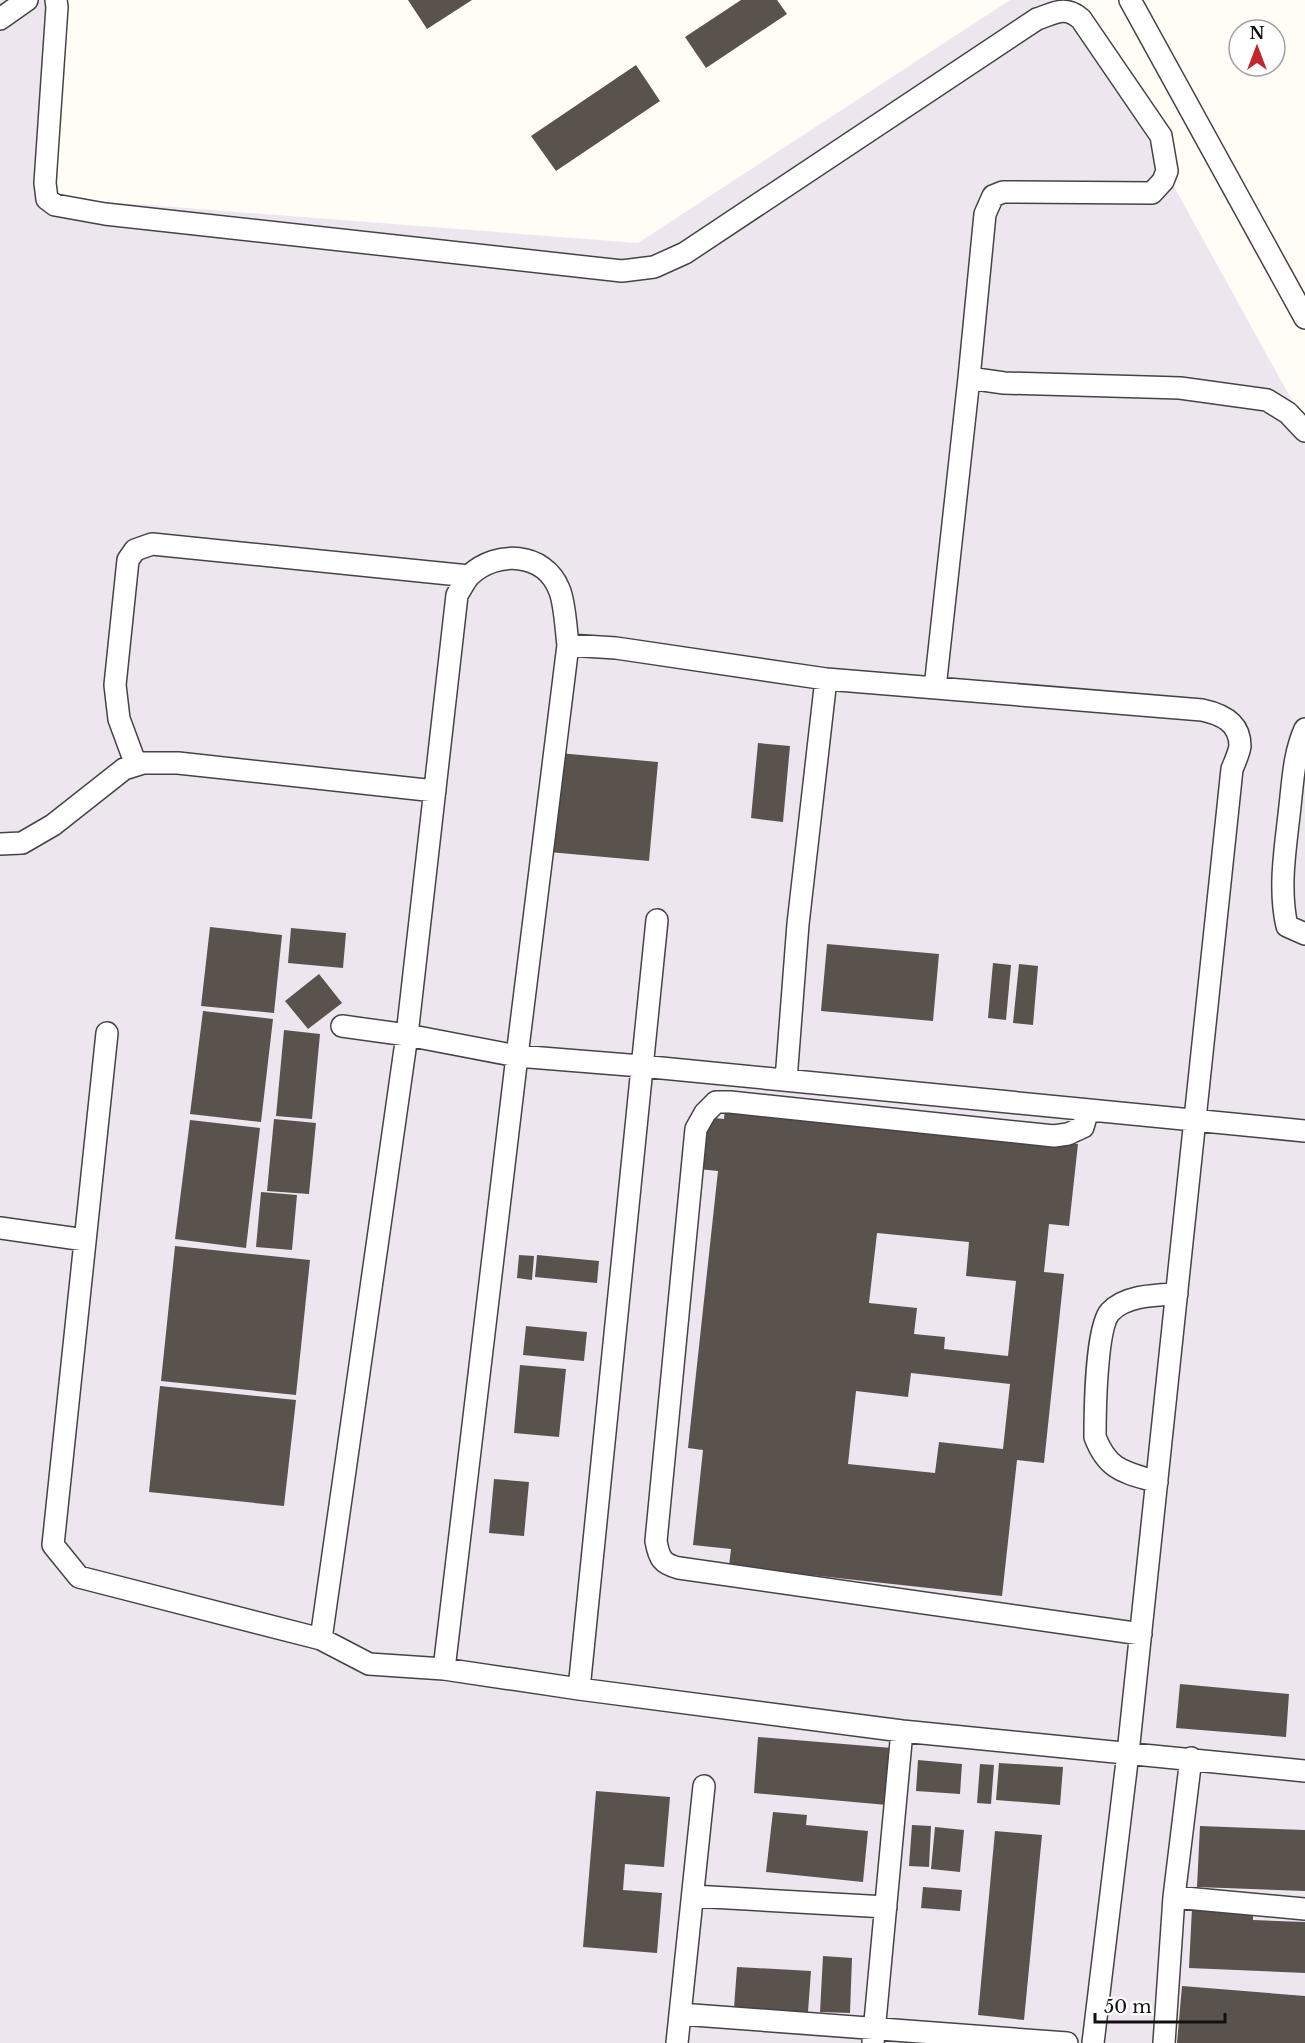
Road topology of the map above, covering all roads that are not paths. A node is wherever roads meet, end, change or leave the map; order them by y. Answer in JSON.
{"nodes":[{"id":1,"x":27,"y":0,"type":"edge"},
{"id":2,"x":56,"y":0,"type":"edge"},
{"id":3,"x":1130,"y":0,"type":"edge"},
{"id":4,"x":0,"y":19,"type":"edge"},
{"id":5,"x":1305,"y":318,"type":"edge"},
{"id":6,"x":969,"y":378,"type":"junction"},
{"id":7,"x":1305,"y":431,"type":"edge"},
{"id":8,"x":469,"y":576,"type":"junction"},
{"id":9,"x":568,"y":645,"type":"junction"},
{"id":10,"x":826,"y":679,"type":"junction"},
{"id":11,"x":935,"y":688,"type":"junction"},
{"id":12,"x":1305,"y":729,"type":"edge"},
{"id":13,"x":136,"y":765,"type":"junction"},
{"id":14,"x":435,"y":791,"type":"junction"},
{"id":15,"x":0,"y":844,"type":"edge"},
{"id":16,"x":657,"y":920,"type":"dead end"},
{"id":17,"x":1305,"y":934,"type":"edge"},
{"id":18,"x":342,"y":1026,"type":"dead end"},
{"id":19,"x":107,"y":1033,"type":"dead end"},
{"id":20,"x":407,"y":1035,"type":"junction"},
{"id":21,"x":516,"y":1056,"type":"junction"},
{"id":22,"x":641,"y":1066,"type":"junction"},
{"id":23,"x":786,"y":1080,"type":"junction"},
{"id":24,"x":1088,"y":1110,"type":"junction"},
{"id":25,"x":1195,"y":1120,"type":"junction"},
{"id":26,"x":1305,"y":1131,"type":"edge"},
{"id":27,"x":0,"y":1228,"type":"edge"},
{"id":28,"x":85,"y":1240,"type":"junction"},
{"id":29,"x":1177,"y":1294,"type":"junction"},
{"id":30,"x":1157,"y":1482,"type":"junction"},
{"id":31,"x":1141,"y":1634,"type":"junction"},
{"id":32,"x":321,"y":1639,"type":"junction"},
{"id":33,"x":444,"y":1669,"type":"junction"},
{"id":34,"x":579,"y":1689,"type":"junction"},
{"id":35,"x":902,"y":1731,"type":"junction"},
{"id":36,"x":1128,"y":1753,"type":"junction"},
{"id":37,"x":1191,"y":1758,"type":"junction"},
{"id":38,"x":1305,"y":1771,"type":"edge"},
{"id":39,"x":704,"y":1786,"type":"dead end"},
{"id":40,"x":693,"y":1896,"type":"junction"},
{"id":41,"x":1174,"y":1898,"type":"junction"},
{"id":42,"x":886,"y":1907,"type":"junction"},
{"id":43,"x":1305,"y":1909,"type":"edge"},
{"id":44,"x":680,"y":2014,"type":"junction"},
{"id":45,"x":874,"y":2036,"type":"edge"},
{"id":46,"x":677,"y":2043,"type":"edge"},
{"id":47,"x":1067,"y":2043,"type":"edge"},
{"id":48,"x":1093,"y":2043,"type":"edge"},
{"id":49,"x":1164,"y":2043,"type":"edge"}],
"edges":[{"from":1,"to":4,"type":"street"},
{"from":2,"to":6,"type":"street"},
{"from":3,"to":5,"type":"street"},
{"from":6,"to":7,"type":"street"},
{"from":6,"to":11,"type":"street"},
{"from":8,"to":9,"type":"street"},
{"from":8,"to":13,"type":"street"},
{"from":8,"to":14,"type":"street"},
{"from":9,"to":10,"type":"street"},
{"from":9,"to":21,"type":"street"},
{"from":10,"to":11,"type":"street"},
{"from":10,"to":23,"type":"street"},
{"from":11,"to":25,"type":"street"},
{"from":12,"to":17,"type":"street"},
{"from":13,"to":14,"type":"street"},
{"from":13,"to":15,"type":"street"},
{"from":14,"to":20,"type":"street"},
{"from":16,"to":22,"type":"street"},
{"from":18,"to":20,"type":"street"},
{"from":19,"to":28,"type":"street"},
{"from":20,"to":21,"type":"street"},
{"from":20,"to":32,"type":"street"},
{"from":21,"to":22,"type":"street"},
{"from":21,"to":33,"type":"street"},
{"from":22,"to":23,"type":"street"},
{"from":22,"to":34,"type":"street"},
{"from":23,"to":24,"type":"street"},
{"from":24,"to":25,"type":"street"},
{"from":24,"to":31,"type":"street"},
{"from":25,"to":26,"type":"street"},
{"from":25,"to":29,"type":"street"},
{"from":27,"to":28,"type":"street"},
{"from":28,"to":32,"type":"street"},
{"from":29,"to":30,"type":"street"},
{"from":29,"to":30,"type":"street"},
{"from":30,"to":31,"type":"street"},
{"from":31,"to":36,"type":"street"},
{"from":32,"to":33,"type":"street"},
{"from":33,"to":34,"type":"street"},
{"from":34,"to":35,"type":"street"},
{"from":35,"to":36,"type":"street"},
{"from":35,"to":42,"type":"street"},
{"from":36,"to":37,"type":"street"},
{"from":36,"to":48,"type":"street"},
{"from":37,"to":38,"type":"street"},
{"from":37,"to":41,"type":"street"},
{"from":39,"to":40,"type":"street"},
{"from":40,"to":42,"type":"street"},
{"from":40,"to":44,"type":"street"},
{"from":41,"to":43,"type":"street"},
{"from":41,"to":49,"type":"street"},
{"from":42,"to":45,"type":"street"},
{"from":44,"to":45,"type":"street"},
{"from":44,"to":46,"type":"street"},
{"from":45,"to":47,"type":"street"}]}
